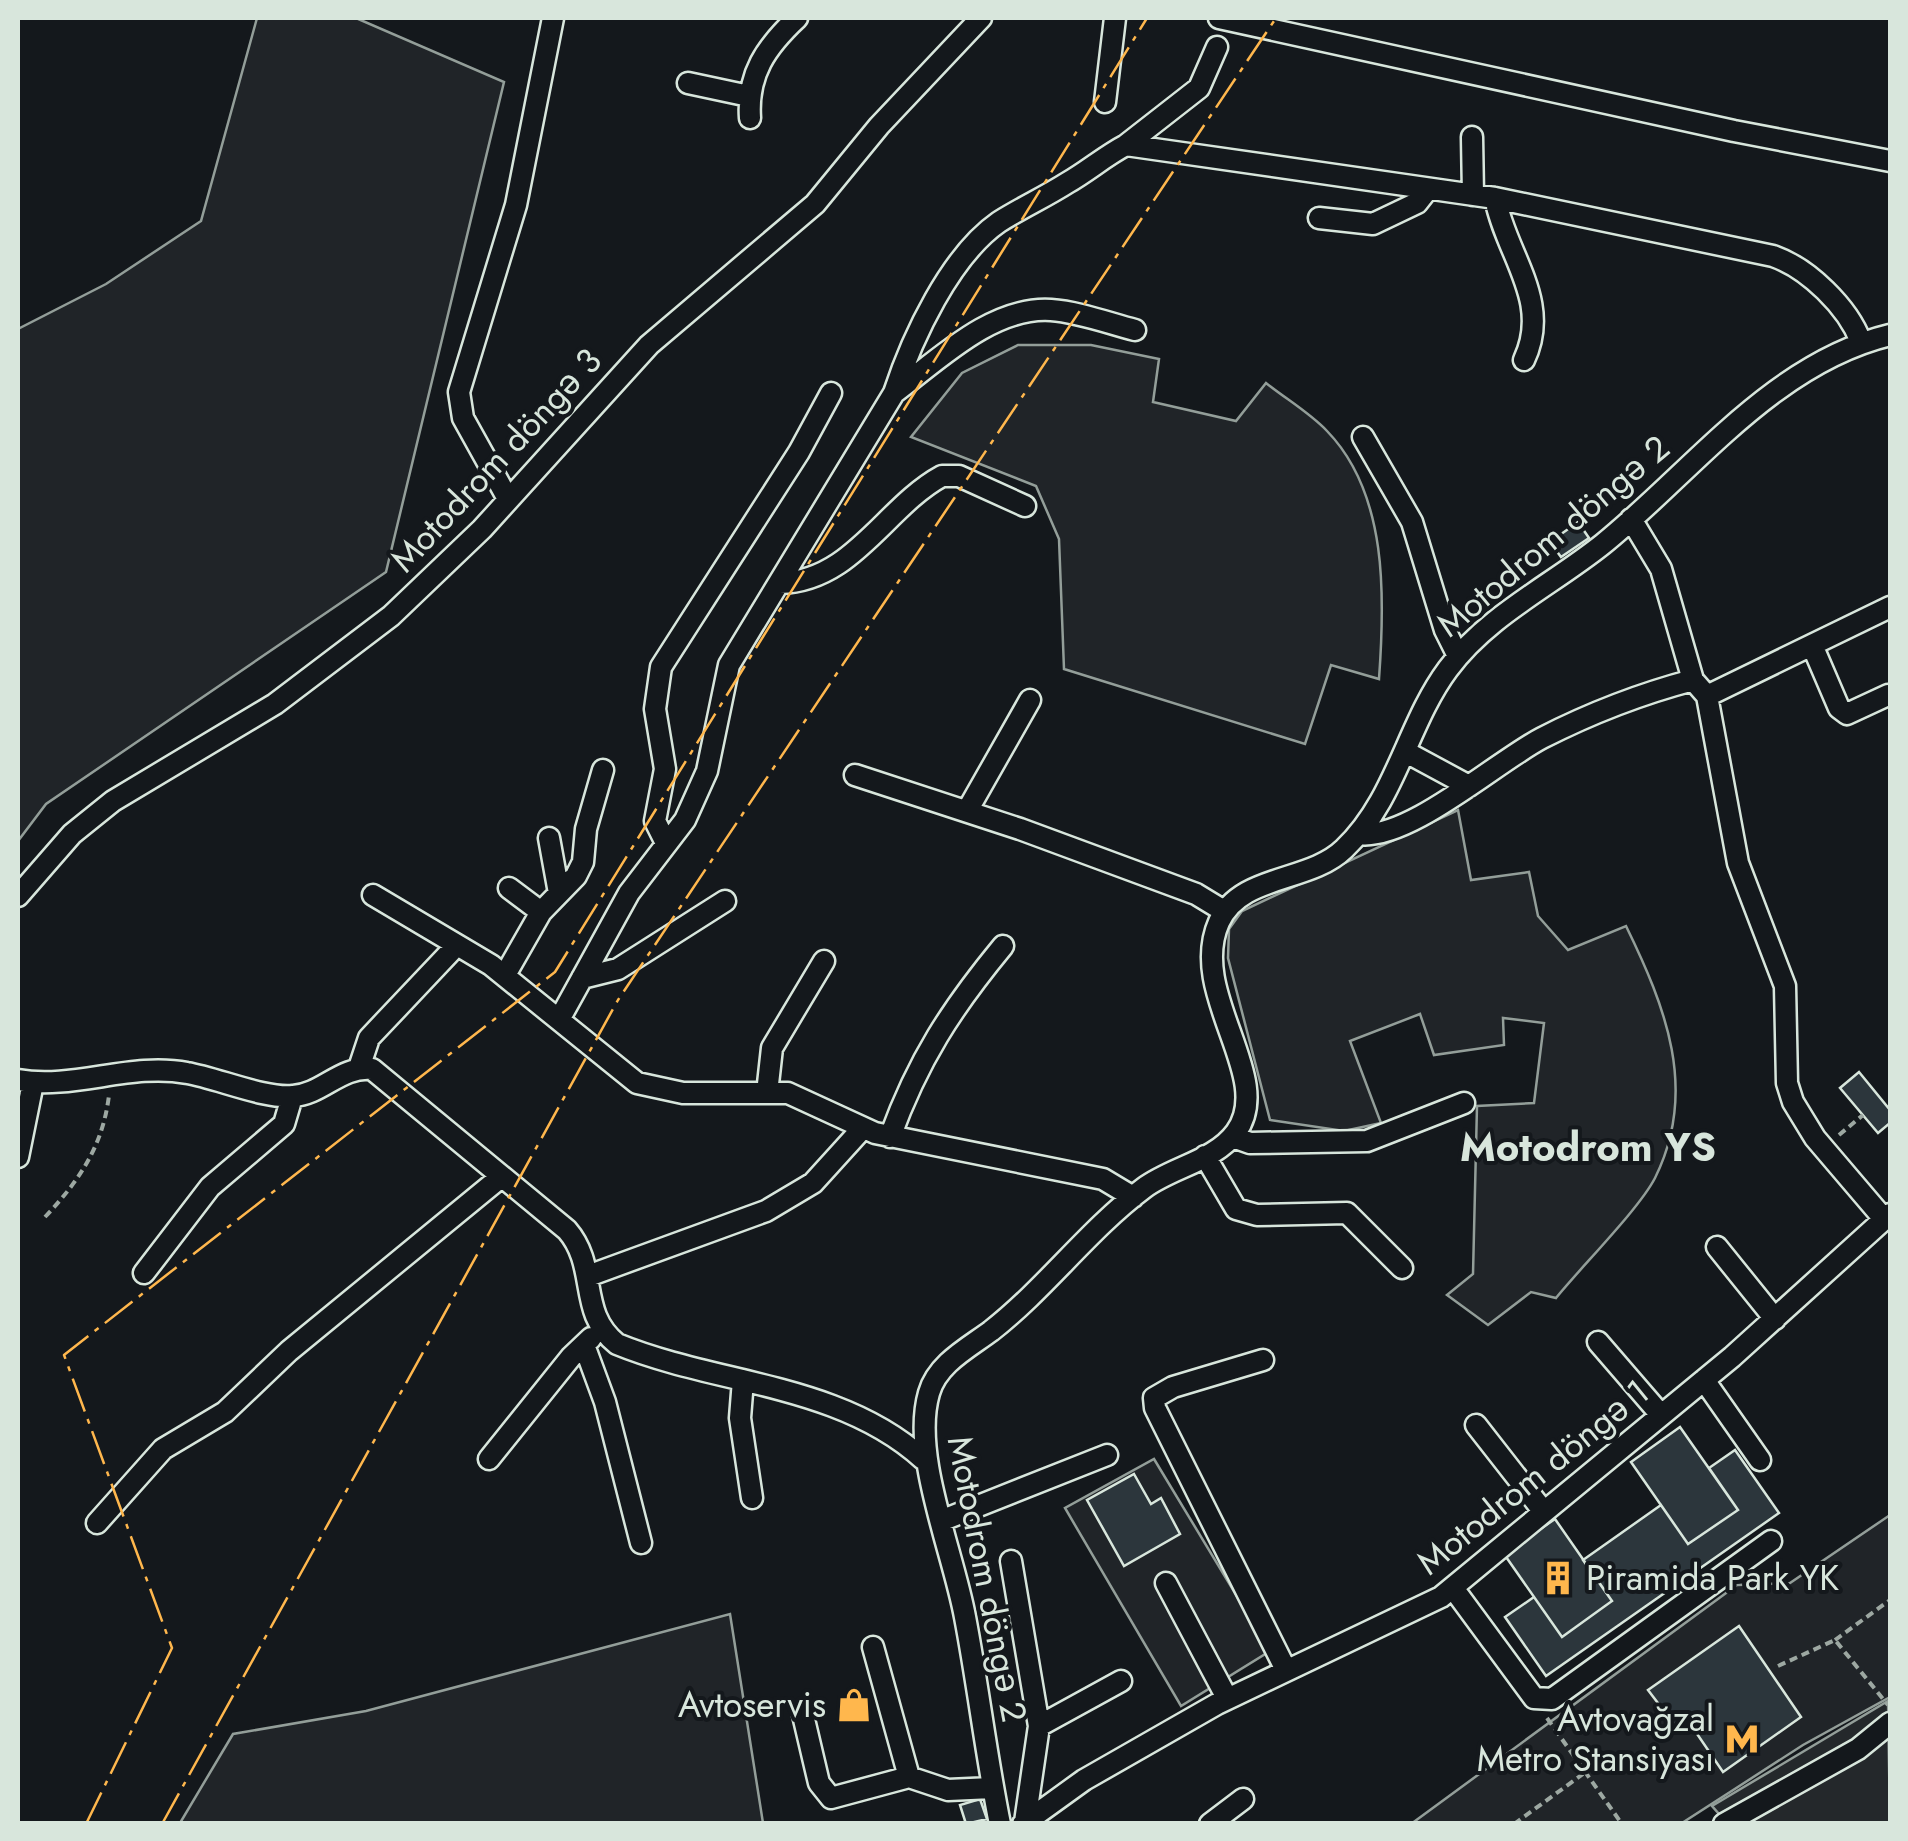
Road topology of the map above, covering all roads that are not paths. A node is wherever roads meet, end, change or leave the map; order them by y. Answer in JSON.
{"nodes":[{"id":1,"x":553,"y":18,"type":"edge"},
{"id":2,"x":796,"y":18,"type":"edge"},
{"id":3,"x":980,"y":18,"type":"edge"},
{"id":4,"x":1116,"y":18,"type":"edge"},
{"id":5,"x":1219,"y":18,"type":"edge"},
{"id":6,"x":1217,"y":47,"type":"dead end"},
{"id":7,"x":688,"y":83,"type":"dead end"},
{"id":8,"x":748,"y":96,"type":"junction"},
{"id":9,"x":1105,"y":102,"type":"dead end"},
{"id":10,"x":750,"y":118,"type":"dead end"},
{"id":11,"x":1472,"y":137,"type":"dead end"},
{"id":12,"x":1126,"y":146,"type":"junction"},
{"id":13,"x":1890,"y":161,"type":"edge"},
{"id":14,"x":1428,"y":188,"type":"junction"},
{"id":15,"x":1484,"y":197,"type":"junction"},
{"id":16,"x":1319,"y":218,"type":"dead end"},
{"id":17,"x":1135,"y":330,"type":"dead end"},
{"id":18,"x":1890,"y":334,"type":"edge"},
{"id":19,"x":1861,"y":342,"type":"junction"},
{"id":20,"x":1524,"y":360,"type":"dead end"},
{"id":21,"x":894,"y":393,"type":"junction"},
{"id":22,"x":831,"y":394,"type":"dead end"},
{"id":23,"x":1362,"y":437,"type":"dead end"},
{"id":24,"x":508,"y":499,"type":"junction"},
{"id":25,"x":1024,"y":506,"type":"dead end"},
{"id":26,"x":1632,"y":519,"type":"junction"},
{"id":27,"x":780,"y":582,"type":"junction"},
{"id":28,"x":1890,"y":607,"type":"edge"},
{"id":29,"x":1812,"y":645,"type":"junction"},
{"id":30,"x":1458,"y":656,"type":"junction"},
{"id":31,"x":1693,"y":680,"type":"junction"},
{"id":32,"x":1708,"y":696,"type":"junction"},
{"id":33,"x":1888,"y":696,"type":"dead end"},
{"id":34,"x":1030,"y":700,"type":"dead end"},
{"id":35,"x":1406,"y":752,"type":"junction"},
{"id":36,"x":604,"y":770,"type":"dead end"},
{"id":37,"x":855,"y":775,"type":"dead end"},
{"id":38,"x":1470,"y":786,"type":"junction"},
{"id":39,"x":967,"y":811,"type":"junction"},
{"id":40,"x":1359,"y":834,"type":"junction"},
{"id":41,"x":549,"y":838,"type":"dead end"},
{"id":42,"x":665,"y":840,"type":"junction"},
{"id":43,"x":509,"y":888,"type":"dead end"},
{"id":44,"x":559,"y":892,"type":"junction"},
{"id":45,"x":373,"y":895,"type":"dead end"},
{"id":46,"x":18,"y":896,"type":"edge"},
{"id":47,"x":725,"y":901,"type":"dead end"},
{"id":48,"x":1224,"y":911,"type":"junction"},
{"id":49,"x":542,"y":912,"type":"junction"},
{"id":50,"x":456,"y":946,"type":"junction"},
{"id":51,"x":1003,"y":946,"type":"dead end"},
{"id":52,"x":824,"y":961,"type":"dead end"},
{"id":53,"x":505,"y":976,"type":"junction"},
{"id":54,"x":582,"y":978,"type":"junction"},
{"id":55,"x":560,"y":1018,"type":"junction"},
{"id":56,"x":360,"y":1068,"type":"junction"},
{"id":57,"x":26,"y":1082,"type":"edge"},
{"id":58,"x":766,"y":1094,"type":"junction"},
{"id":59,"x":292,"y":1097,"type":"junction"},
{"id":60,"x":1464,"y":1102,"type":"dead end"},
{"id":61,"x":862,"y":1129,"type":"junction"},
{"id":62,"x":1232,"y":1137,"type":"junction"},
{"id":63,"x":890,"y":1138,"type":"junction"},
{"id":64,"x":1205,"y":1156,"type":"junction"},
{"id":65,"x":18,"y":1158,"type":"edge"},
{"id":66,"x":501,"y":1177,"type":"junction"},
{"id":67,"x":1133,"y":1198,"type":"junction"},
{"id":68,"x":1887,"y":1216,"type":"edge"},
{"id":69,"x":1717,"y":1248,"type":"dead end"},
{"id":70,"x":1402,"y":1268,"type":"dead end"},
{"id":71,"x":144,"y":1273,"type":"dead end"},
{"id":72,"x":588,"y":1276,"type":"junction"},
{"id":73,"x":1775,"y":1319,"type":"junction"},
{"id":74,"x":600,"y":1330,"type":"junction"},
{"id":75,"x":1598,"y":1342,"type":"dead end"},
{"id":76,"x":584,"y":1345,"type":"junction"},
{"id":77,"x":1263,"y":1360,"type":"dead end"},
{"id":78,"x":743,"y":1380,"type":"junction"},
{"id":79,"x":1704,"y":1380,"type":"junction"},
{"id":80,"x":1660,"y":1415,"type":"junction"},
{"id":81,"x":1476,"y":1424,"type":"dead end"},
{"id":82,"x":1107,"y":1455,"type":"dead end"},
{"id":83,"x":924,"y":1458,"type":"junction"},
{"id":84,"x":490,"y":1459,"type":"dead end"},
{"id":85,"x":1760,"y":1460,"type":"dead end"},
{"id":86,"x":752,"y":1498,"type":"dead end"},
{"id":87,"x":1544,"y":1512,"type":"junction"},
{"id":88,"x":944,"y":1520,"type":"junction"},
{"id":89,"x":97,"y":1524,"type":"dead end"},
{"id":90,"x":1771,"y":1541,"type":"dead end"},
{"id":91,"x":641,"y":1543,"type":"dead end"},
{"id":92,"x":1011,"y":1561,"type":"dead end"},
{"id":93,"x":1166,"y":1583,"type":"dead end"},
{"id":94,"x":1453,"y":1588,"type":"junction"},
{"id":95,"x":873,"y":1647,"type":"dead end"},
{"id":96,"x":1285,"y":1668,"type":"junction"},
{"id":97,"x":1121,"y":1681,"type":"dead end"},
{"id":98,"x":1227,"y":1698,"type":"junction"},
{"id":99,"x":803,"y":1715,"type":"dead end"},
{"id":100,"x":1038,"y":1726,"type":"junction"},
{"id":101,"x":1888,"y":1731,"type":"edge"},
{"id":102,"x":910,"y":1777,"type":"junction"},
{"id":103,"x":992,"y":1788,"type":"junction"},
{"id":104,"x":1243,"y":1799,"type":"dead end"},
{"id":105,"x":1754,"y":1806,"type":"junction"},
{"id":106,"x":1024,"y":1823,"type":"edge"},
{"id":107,"x":1000,"y":1824,"type":"edge"},
{"id":108,"x":1210,"y":1824,"type":"edge"},
{"id":109,"x":1724,"y":1824,"type":"edge"},
{"id":110,"x":1768,"y":1824,"type":"edge"}],
"edges":[{"from":1,"to":24,"type":"street"},
{"from":2,"to":8,"type":"street"},
{"from":3,"to":24,"type":"street","name":"Motodrom döngə 3"},
{"from":4,"to":9,"type":"street"},
{"from":5,"to":13,"type":"street"},
{"from":6,"to":12,"type":"street"},
{"from":7,"to":8,"type":"street"},
{"from":8,"to":10,"type":"street"},
{"from":11,"to":15,"type":"street"},
{"from":12,"to":14,"type":"street"},
{"from":12,"to":21,"type":"street"},
{"from":14,"to":15,"type":"street"},
{"from":14,"to":16,"type":"street"},
{"from":15,"to":19,"type":"street"},
{"from":15,"to":20,"type":"street"},
{"from":17,"to":21,"type":"street"},
{"from":18,"to":19,"type":"street","name":"Motodrom döngə 2"},
{"from":19,"to":26,"type":"street","name":"Motodrom döngə 2"},
{"from":21,"to":27,"type":"street"},
{"from":22,"to":42,"type":"street"},
{"from":23,"to":30,"type":"street"},
{"from":24,"to":46,"type":"street","name":"Motodrom döngə 3"},
{"from":25,"to":27,"type":"street"},
{"from":26,"to":30,"type":"street","name":"Motodrom döngə 2"},
{"from":26,"to":31,"type":"street"},
{"from":27,"to":42,"type":"street"},
{"from":28,"to":29,"type":"street"},
{"from":29,"to":32,"type":"street"},
{"from":29,"to":33,"type":"street"},
{"from":30,"to":35,"type":"street","name":"Motodrom döngə 2"},
{"from":31,"to":32,"type":"street"},
{"from":31,"to":38,"type":"street"},
{"from":32,"to":68,"type":"street"},
{"from":34,"to":39,"type":"street"},
{"from":35,"to":38,"type":"street"},
{"from":35,"to":40,"type":"street","name":"Motodrom döngə 2"},
{"from":36,"to":44,"type":"street"},
{"from":37,"to":39,"type":"street"},
{"from":38,"to":40,"type":"street"},
{"from":39,"to":48,"type":"street"},
{"from":40,"to":48,"type":"street","name":"Motodrom döngə 2"},
{"from":41,"to":44,"type":"street"},
{"from":42,"to":54,"type":"street"},
{"from":43,"to":49,"type":"street"},
{"from":44,"to":49,"type":"street"},
{"from":45,"to":50,"type":"street"},
{"from":47,"to":54,"type":"street"},
{"from":48,"to":62,"type":"street"},
{"from":49,"to":53,"type":"street"},
{"from":50,"to":53,"type":"street"},
{"from":50,"to":56,"type":"street"},
{"from":51,"to":63,"type":"street"},
{"from":52,"to":58,"type":"street"},
{"from":53,"to":55,"type":"street"},
{"from":54,"to":55,"type":"street"},
{"from":55,"to":58,"type":"street"},
{"from":56,"to":59,"type":"street"},
{"from":56,"to":66,"type":"street"},
{"from":57,"to":59,"type":"street"},
{"from":57,"to":65,"type":"street"},
{"from":58,"to":61,"type":"street"},
{"from":59,"to":71,"type":"street"},
{"from":60,"to":62,"type":"street"},
{"from":61,"to":63,"type":"street"},
{"from":61,"to":72,"type":"street"},
{"from":62,"to":64,"type":"street","name":"Motodrom döngə 2"},
{"from":63,"to":67,"type":"street"},
{"from":64,"to":67,"type":"street","name":"Motodrom döngə 2"},
{"from":64,"to":70,"type":"street"},
{"from":66,"to":72,"type":"street"},
{"from":66,"to":89,"type":"street"},
{"from":67,"to":83,"type":"street","name":"Motodrom döngə 2"},
{"from":68,"to":73,"type":"street","name":"Motodrom döngə 1"},
{"from":69,"to":73,"type":"street"},
{"from":72,"to":74,"type":"street"},
{"from":73,"to":79,"type":"street","name":"Motodrom döngə 1"},
{"from":74,"to":76,"type":"street"},
{"from":74,"to":78,"type":"street"},
{"from":75,"to":80,"type":"street"},
{"from":76,"to":84,"type":"street"},
{"from":76,"to":91,"type":"street"},
{"from":77,"to":96,"type":"street"},
{"from":78,"to":83,"type":"street"},
{"from":78,"to":86,"type":"street"},
{"from":79,"to":80,"type":"street","name":"Motodrom döngə 1"},
{"from":79,"to":85,"type":"street"},
{"from":80,"to":87,"type":"street","name":"Motodrom döngə 1"},
{"from":81,"to":87,"type":"street"},
{"from":82,"to":88,"type":"street"},
{"from":83,"to":88,"type":"street","name":"Motodrom döngə 2"},
{"from":87,"to":94,"type":"street","name":"Motodrom döngə 1"},
{"from":88,"to":103,"type":"street","name":"Motodrom döngə 2"},
{"from":90,"to":94,"type":"street"},
{"from":92,"to":100,"type":"street"},
{"from":93,"to":98,"type":"street"},
{"from":94,"to":96,"type":"street","name":"Motodrom döngə 1"},
{"from":95,"to":102,"type":"street"},
{"from":96,"to":98,"type":"street","name":"Motodrom döngə 1"},
{"from":97,"to":100,"type":"street"},
{"from":98,"to":106,"type":"street","name":"Motodrom döngə 1"},
{"from":99,"to":102,"type":"street"},
{"from":100,"to":106,"type":"street"},
{"from":101,"to":105,"type":"street"},
{"from":102,"to":103,"type":"street"},
{"from":103,"to":107,"type":"street","name":"Motodrom döngə 2"},
{"from":104,"to":108,"type":"street"},
{"from":105,"to":109,"type":"street"},
{"from":105,"to":110,"type":"street"}]}
